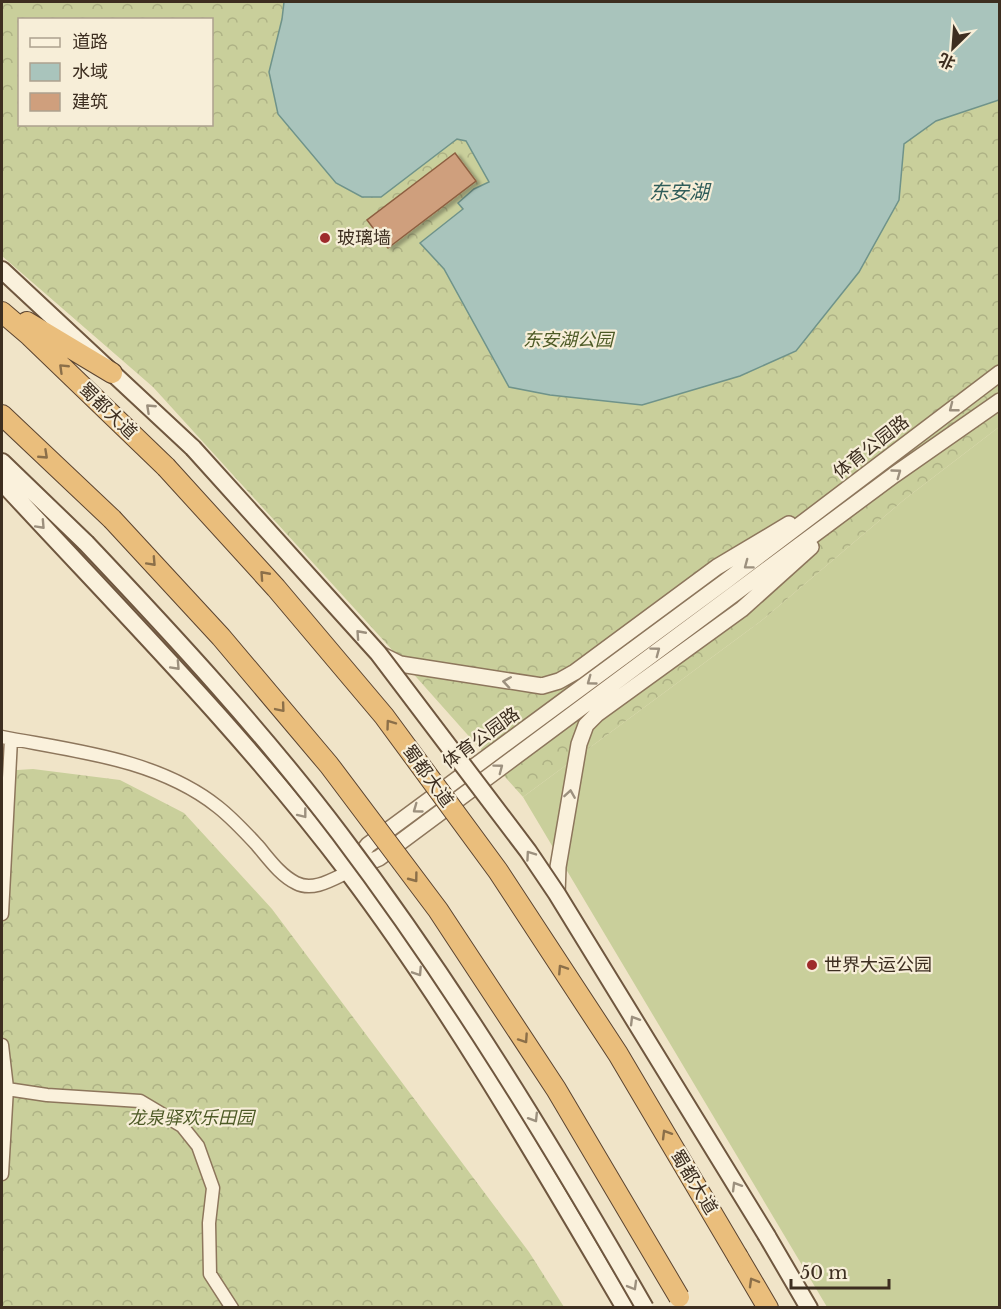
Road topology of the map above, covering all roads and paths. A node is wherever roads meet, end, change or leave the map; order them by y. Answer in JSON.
{"nodes":[{"id":1,"x":2,"y":270,"type":"edge"},
{"id":2,"x":2,"y":306,"type":"edge"},
{"id":3,"x":2,"y":312,"type":"edge"},
{"id":4,"x":112,"y":373,"type":"junction"},
{"id":5,"x":999,"y":373,"type":"edge"},
{"id":6,"x":999,"y":401,"type":"edge"},
{"id":7,"x":2,"y":415,"type":"edge"},
{"id":8,"x":2,"y":462,"type":"edge"},
{"id":9,"x":861,"y":480,"type":"junction"},
{"id":10,"x":2,"y":482,"type":"edge"},
{"id":11,"x":872,"y":492,"type":"junction"},
{"id":12,"x":378,"y":653,"type":"junction"},
{"id":13,"x":6,"y":738,"type":"edge"},
{"id":14,"x":348,"y":872,"type":"junction"},
{"id":15,"x":557,"y":894,"type":"junction"},
{"id":16,"x":2,"y":914,"type":"edge"},
{"id":17,"x":2,"y":1045,"type":"edge"},
{"id":18,"x":7,"y":1089,"type":"junction"},
{"id":19,"x":2,"y":1174,"type":"edge"},
{"id":20,"x":682,"y":1302,"type":"edge"},
{"id":21,"x":232,"y":1308,"type":"edge"},
{"id":22,"x":625,"y":1308,"type":"edge"},
{"id":23,"x":645,"y":1308,"type":"edge"},
{"id":24,"x":768,"y":1308,"type":"edge"},
{"id":25,"x":809,"y":1308,"type":"edge"}],
"edges":[{"from":1,"to":4,"type":"main road"},
{"from":2,"to":4,"type":"highway"},
{"from":24,"to":3,"type":"highway","name":"蜀都大道","one_way":true,"bridge":true},
{"from":12,"to":4,"type":"main road","one_way":true,"bridge":true},
{"from":5,"to":9,"type":"street","name":"体育公园路","one_way":true},
{"from":11,"to":6,"type":"street","name":"体育公园路","one_way":true},
{"from":7,"to":20,"type":"highway","one_way":true,"bridge":true},
{"from":8,"to":23,"type":"main road","one_way":true,"bridge":true},
{"from":9,"to":12,"type":"street","one_way":true},
{"from":9,"to":14,"type":"street","name":"体育公园路","one_way":true},
{"from":10,"to":14,"type":"main road","one_way":true},
{"from":14,"to":11,"type":"street","name":"体育公园路","one_way":true},
{"from":15,"to":11,"type":"street","one_way":true},
{"from":15,"to":12,"type":"main road","one_way":true,"bridge":true},
{"from":13,"to":14,"type":"street"},
{"from":13,"to":16,"type":"street"},
{"from":14,"to":22,"type":"main road","one_way":true},
{"from":25,"to":15,"type":"main road","one_way":true,"bridge":true},
{"from":17,"to":18,"type":"street"},
{"from":18,"to":19,"type":"street"},
{"from":18,"to":21,"type":"street"}]}
